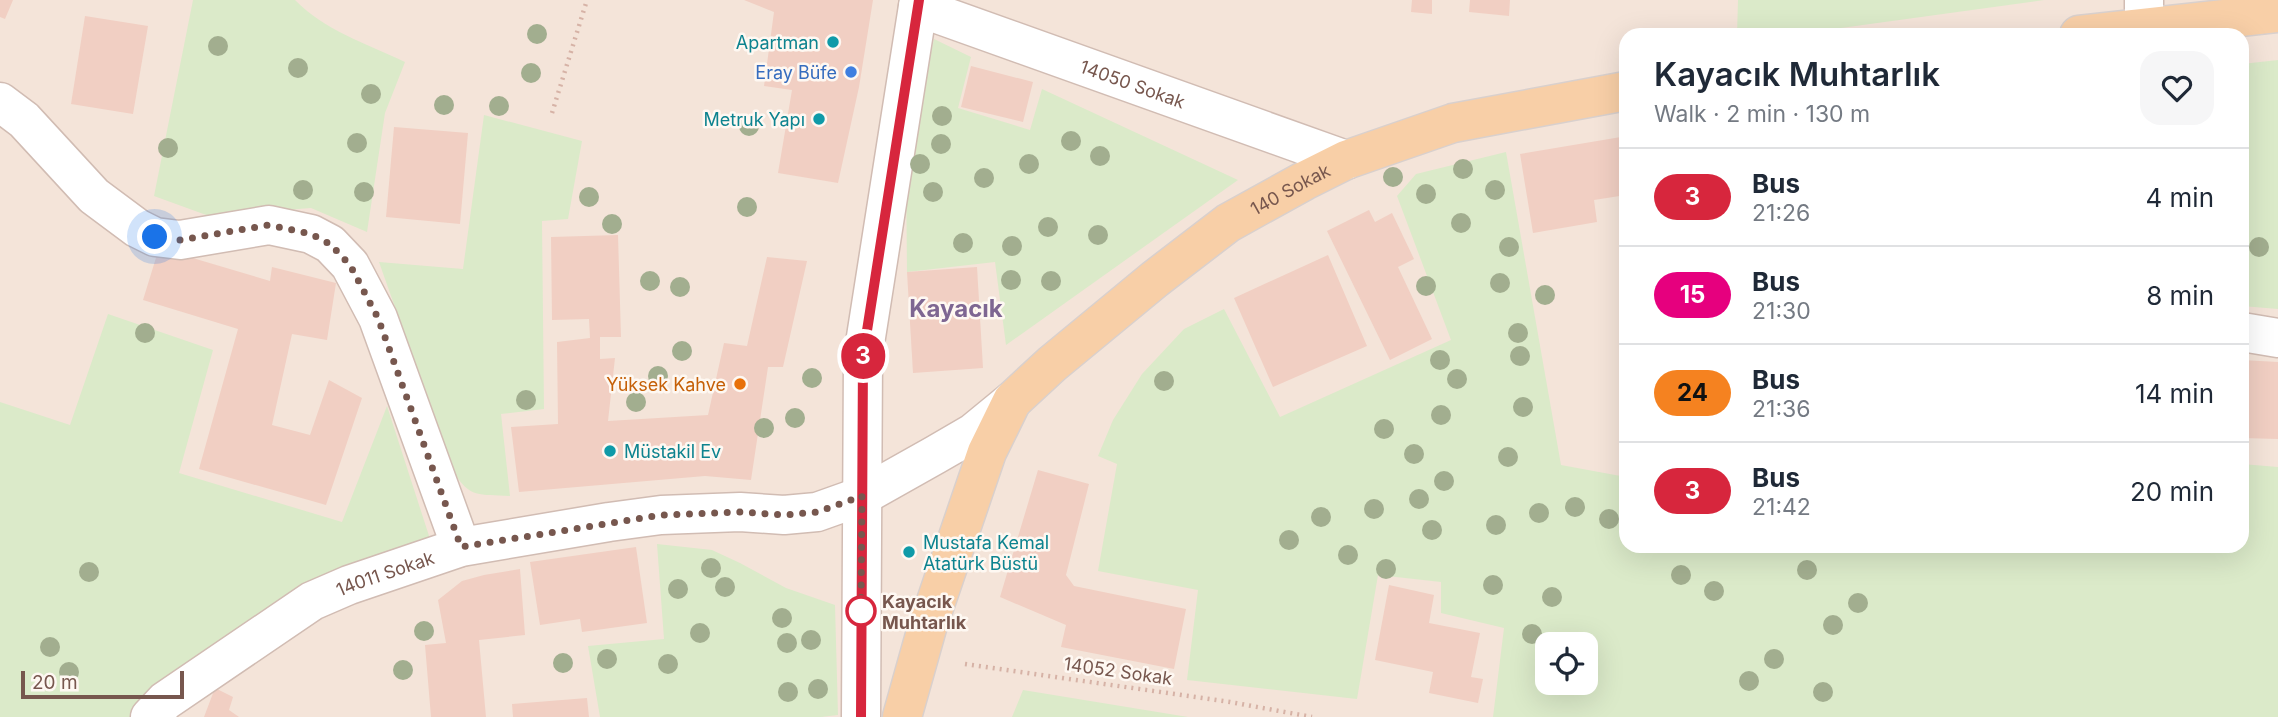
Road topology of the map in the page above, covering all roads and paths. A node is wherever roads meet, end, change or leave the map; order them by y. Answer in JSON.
{"nodes":[{"id":1,"x":587,"y":0,"type":"edge"},
{"id":2,"x":918,"y":4,"type":"edge"},
{"id":3,"x":2278,"y":12,"type":"edge"},
{"id":4,"x":2144,"y":14,"type":"edge"},
{"id":5,"x":2101,"y":28,"type":"edge"},
{"id":6,"x":1619,"y":92,"type":"edge"},
{"id":7,"x":0,"y":102,"type":"edge"},
{"id":8,"x":552,"y":113,"type":"dead end"},
{"id":9,"x":1346,"y":160,"type":"junction"},
{"id":10,"x":2249,"y":333,"type":"edge"},
{"id":11,"x":2278,"y":338,"type":"edge"},
{"id":12,"x":1012,"y":401,"type":"junction"},
{"id":13,"x":862,"y":496,"type":"junction"},
{"id":14,"x":461,"y":547,"type":"junction"},
{"id":15,"x":919,"y":657,"type":"junction"},
{"id":16,"x":150,"y":717,"type":"edge"},
{"id":17,"x":861,"y":717,"type":"edge"},
{"id":18,"x":902,"y":717,"type":"edge"},
{"id":19,"x":1311,"y":717,"type":"edge"}],
"edges":[{"from":1,"to":8,"type":"path"},
{"from":2,"to":9,"type":"street","name":"14050 Sokak"},
{"from":2,"to":13,"type":"street"},
{"from":3,"to":4,"type":"main road"},
{"from":4,"to":5,"type":"main road"},
{"from":6,"to":9,"type":"main road","name":"140 Sokak"},
{"from":7,"to":14,"type":"street"},
{"from":9,"to":12,"type":"main road","name":"140 Sokak"},
{"from":10,"to":11,"type":"street"},
{"from":12,"to":13,"type":"street","name":"140 Sokak"},
{"from":12,"to":15,"type":"main road","name":"140 Sokak"},
{"from":13,"to":14,"type":"street","name":"14011 Sokak"},
{"from":13,"to":17,"type":"street"},
{"from":14,"to":16,"type":"street","name":"14011 Sokak"},
{"from":15,"to":18,"type":"main road","name":"140 Sokak"},
{"from":15,"to":19,"type":"path","name":"14052 Sokak"}]}
